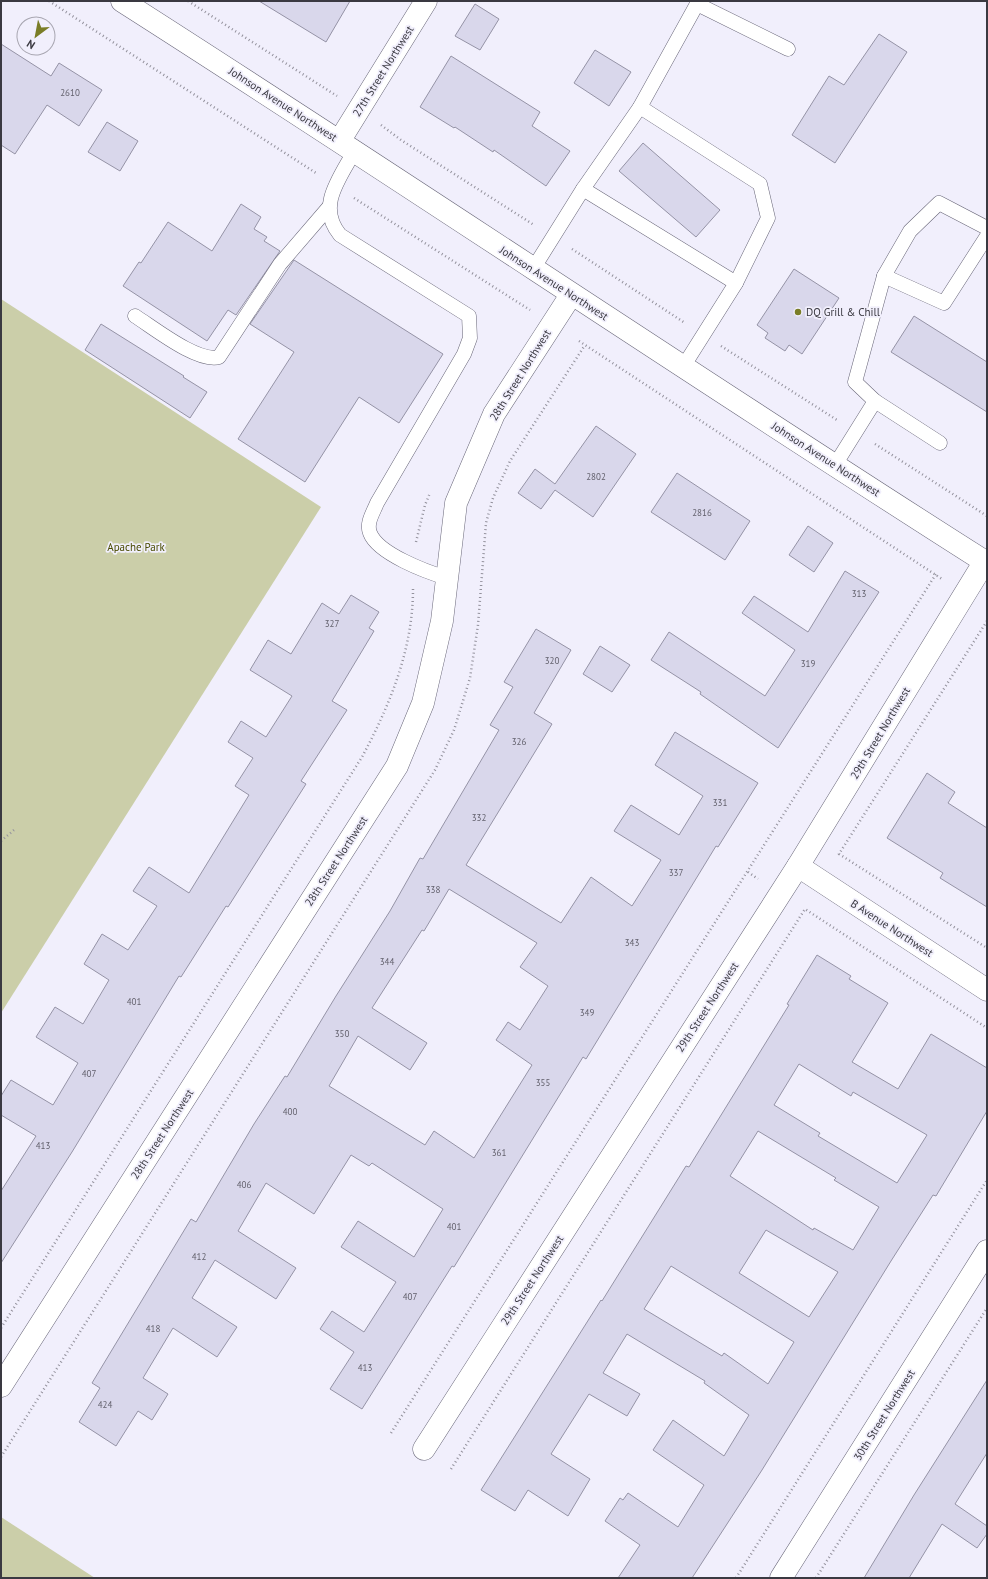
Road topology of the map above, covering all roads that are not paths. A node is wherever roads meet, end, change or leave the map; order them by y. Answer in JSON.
{"nodes":[{"id":1,"x":122,"y":1,"type":"edge"},
{"id":2,"x":426,"y":1,"type":"edge"},
{"id":3,"x":788,"y":49,"type":"dead end"},
{"id":4,"x":640,"y":107,"type":"junction"},
{"id":5,"x":347,"y":145,"type":"junction"},
{"id":6,"x":583,"y":189,"type":"junction"},
{"id":7,"x":329,"y":207,"type":"junction"},
{"id":8,"x":987,"y":228,"type":"edge"},
{"id":9,"x":987,"y":236,"type":"edge"},
{"id":10,"x":533,"y":269,"type":"junction"},
{"id":11,"x":884,"y":276,"type":"junction"},
{"id":12,"x":736,"y":283,"type":"junction"},
{"id":13,"x":572,"y":295,"type":"junction"},
{"id":14,"x":135,"y":316,"type":"dead end"},
{"id":15,"x":683,"y":367,"type":"junction"},
{"id":16,"x":875,"y":401,"type":"junction"},
{"id":17,"x":940,"y":443,"type":"dead end"},
{"id":18,"x":835,"y":465,"type":"junction"},
{"id":19,"x":986,"y":562,"type":"edge"},
{"id":20,"x":447,"y":578,"type":"junction"},
{"id":21,"x":798,"y":866,"type":"junction"},
{"id":22,"x":987,"y":990,"type":"edge"},
{"id":23,"x":987,"y":1251,"type":"edge"},
{"id":24,"x":1,"y":1386,"type":"edge"},
{"id":25,"x":424,"y":1449,"type":"dead end"},
{"id":26,"x":781,"y":1578,"type":"edge"}],
"edges":[{"from":1,"to":5,"type":"street","name":"Johnson Avenue Northwest"},
{"from":2,"to":5,"type":"street","name":"27th Street Northwest"},
{"from":3,"to":4,"type":"lane"},
{"from":4,"to":6,"type":"lane"},
{"from":4,"to":12,"type":"lane"},
{"from":5,"to":7,"type":"lane"},
{"from":5,"to":10,"type":"street","name":"Johnson Avenue Northwest"},
{"from":6,"to":10,"type":"lane"},
{"from":6,"to":12,"type":"lane"},
{"from":7,"to":14,"type":"lane"},
{"from":7,"to":20,"type":"lane"},
{"from":8,"to":11,"type":"lane"},
{"from":9,"to":11,"type":"lane"},
{"from":10,"to":13,"type":"street","name":"Johnson Avenue Northwest"},
{"from":11,"to":16,"type":"lane"},
{"from":12,"to":15,"type":"lane"},
{"from":13,"to":15,"type":"street","name":"Johnson Avenue Northwest"},
{"from":13,"to":20,"type":"street","name":"28th Street Northwest"},
{"from":15,"to":18,"type":"street","name":"Johnson Avenue Northwest"},
{"from":16,"to":17,"type":"lane"},
{"from":16,"to":18,"type":"lane"},
{"from":18,"to":19,"type":"street","name":"Johnson Avenue Northwest"},
{"from":19,"to":21,"type":"street","name":"29th Street Northwest"},
{"from":20,"to":24,"type":"street","name":"28th Street Northwest"},
{"from":21,"to":22,"type":"street","name":"B Avenue Northwest"},
{"from":21,"to":25,"type":"street","name":"29th Street Northwest"},
{"from":23,"to":26,"type":"street","name":"30th Street Northwest"}]}
